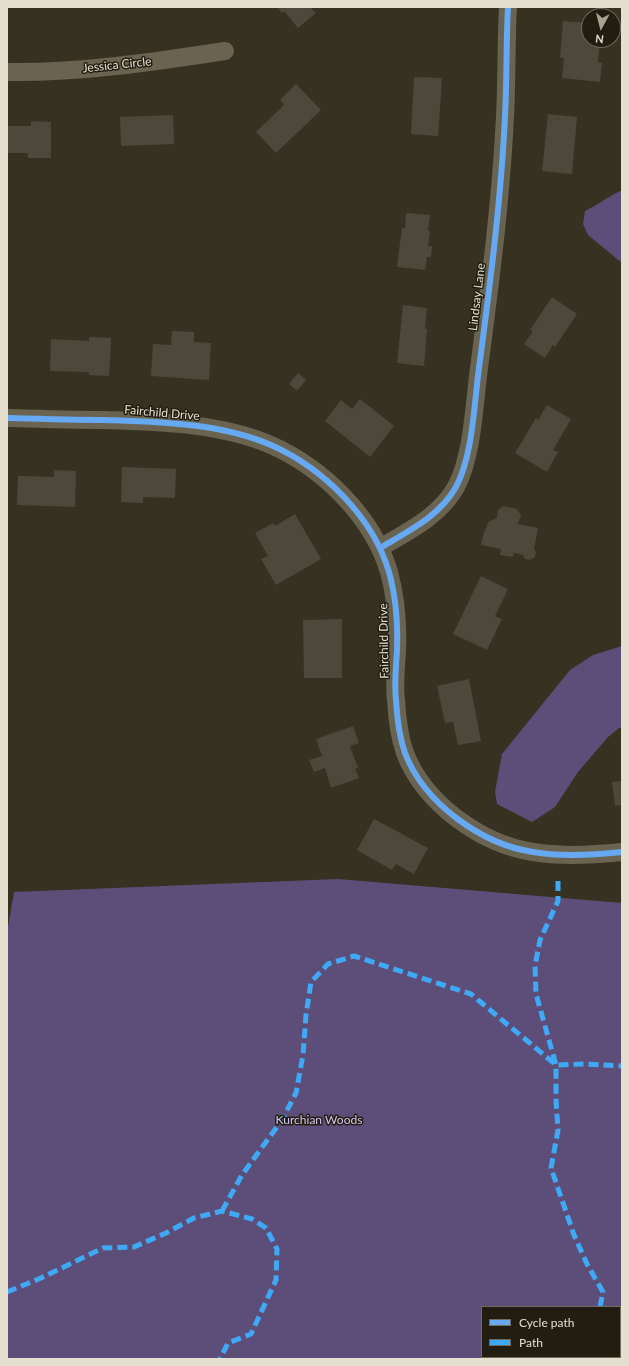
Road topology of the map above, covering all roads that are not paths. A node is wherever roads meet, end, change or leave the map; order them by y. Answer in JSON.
{"nodes":[{"id":1,"x":508,"y":7,"type":"edge"},
{"id":2,"x":225,"y":51,"type":"dead end"},
{"id":3,"x":7,"y":72,"type":"edge"},
{"id":4,"x":7,"y":418,"type":"edge"},
{"id":5,"x":380,"y":548,"type":"junction"},
{"id":6,"x":622,"y":852,"type":"edge"}],
"edges":[{"from":1,"to":5,"type":"street","name":"Lindsay Lane"},
{"from":2,"to":3,"type":"street","name":"Jessica Circle"},
{"from":4,"to":5,"type":"street","name":"Fairchild Drive"},
{"from":5,"to":6,"type":"street","name":"Fairchild Drive"}]}
